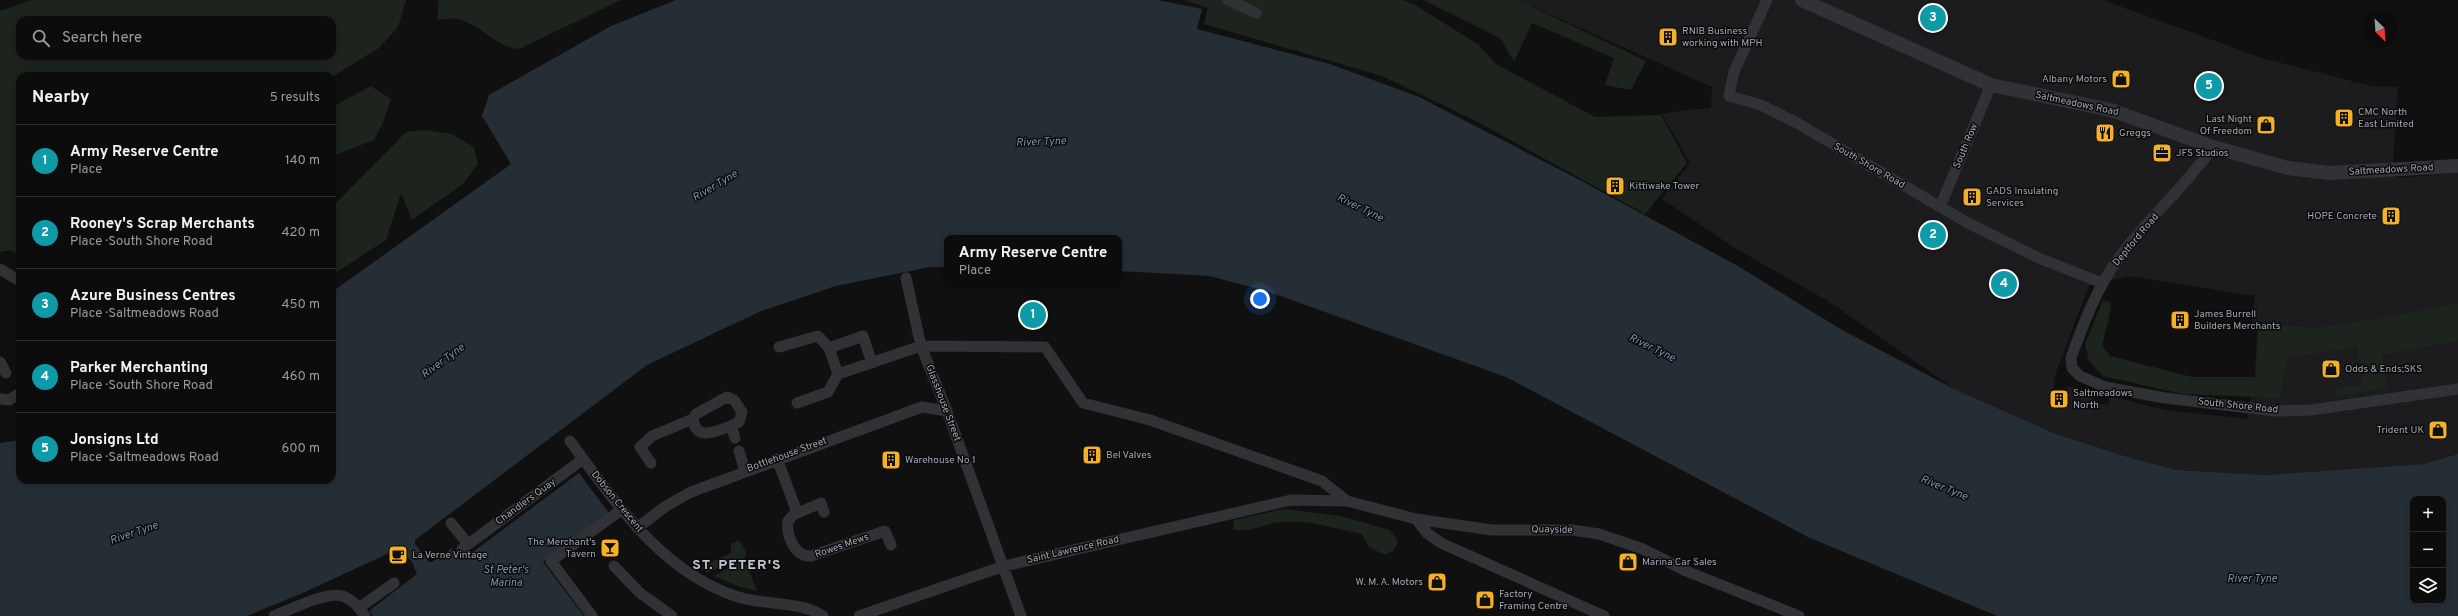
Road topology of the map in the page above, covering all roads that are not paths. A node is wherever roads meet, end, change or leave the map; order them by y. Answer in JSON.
{"nodes":[{"id":1,"x":1228,"y":0,"type":"edge"},
{"id":2,"x":1767,"y":0,"type":"edge"},
{"id":3,"x":1802,"y":0,"type":"edge"},
{"id":4,"x":1256,"y":13,"type":"dead end"},
{"id":5,"x":1991,"y":86,"type":"junction"},
{"id":6,"x":2213,"y":147,"type":"junction"},
{"id":7,"x":2458,"y":166,"type":"edge"},
{"id":8,"x":1940,"y":207,"type":"junction"},
{"id":9,"x":0,"y":269,"type":"edge"},
{"id":10,"x":906,"y":278,"type":"dead end"},
{"id":11,"x":16,"y":279,"type":"edge"},
{"id":12,"x":2102,"y":283,"type":"junction"},
{"id":13,"x":921,"y":346,"type":"junction"},
{"id":14,"x":779,"y":347,"type":"dead end"},
{"id":15,"x":829,"y":348,"type":"junction"},
{"id":16,"x":0,"y":362,"type":"edge"},
{"id":17,"x":872,"y":363,"type":"junction"},
{"id":18,"x":2072,"y":368,"type":"joint"},
{"id":19,"x":6,"y":373,"type":"dead end"},
{"id":20,"x":838,"y":374,"type":"junction"},
{"id":21,"x":2458,"y":389,"type":"edge"},
{"id":22,"x":16,"y":396,"type":"edge"},
{"id":23,"x":0,"y":399,"type":"edge"},
{"id":24,"x":797,"y":403,"type":"dead end"},
{"id":25,"x":947,"y":411,"type":"junction"},
{"id":26,"x":693,"y":419,"type":"junction"},
{"id":27,"x":731,"y":426,"type":"junction"},
{"id":28,"x":735,"y":438,"type":"dead end"},
{"id":29,"x":570,"y":441,"type":"dead end"},
{"id":30,"x":739,"y":451,"type":"dead end"},
{"id":31,"x":583,"y":459,"type":"junction"},
{"id":32,"x":777,"y":459,"type":"junction"},
{"id":33,"x":651,"y":462,"type":"dead end"},
{"id":34,"x":745,"y":471,"type":"junction"},
{"id":35,"x":1291,"y":500,"type":"joint"},
{"id":36,"x":1347,"y":501,"type":"junction"},
{"id":37,"x":621,"y":510,"type":"junction"},
{"id":38,"x":798,"y":512,"type":"junction"},
{"id":39,"x":824,"y":512,"type":"dead end"},
{"id":40,"x":1416,"y":519,"type":"junction"},
{"id":41,"x":451,"y":523,"type":"dead end"},
{"id":42,"x":637,"y":528,"type":"junction"},
{"id":43,"x":891,"y":545,"type":"dead end"},
{"id":44,"x":614,"y":566,"type":"dead end"},
{"id":45,"x":1004,"y":566,"type":"junction"},
{"id":46,"x":394,"y":583,"type":"dead end"},
{"id":47,"x":362,"y":612,"type":"edge"},
{"id":48,"x":274,"y":616,"type":"edge"},
{"id":49,"x":592,"y":616,"type":"edge"},
{"id":50,"x":672,"y":616,"type":"edge"},
{"id":51,"x":823,"y":616,"type":"edge"},
{"id":52,"x":859,"y":616,"type":"edge"},
{"id":53,"x":1021,"y":616,"type":"edge"},
{"id":54,"x":1604,"y":616,"type":"edge"},
{"id":55,"x":1799,"y":616,"type":"edge"}],
"edges":[{"from":1,"to":4,"type":"street"},
{"from":2,"to":8,"type":"street","name":"South Shore Road"},
{"from":3,"to":5,"type":"street","name":"Saltmeadows Road"},
{"from":5,"to":6,"type":"street","name":"Saltmeadows Road"},
{"from":5,"to":8,"type":"street","name":"South Row"},
{"from":6,"to":7,"type":"street","name":"Saltmeadows Road"},
{"from":6,"to":12,"type":"street","name":"Deptford Road"},
{"from":8,"to":12,"type":"street","name":"South Shore Road"},
{"from":9,"to":11,"type":"street"},
{"from":10,"to":13,"type":"street","name":"Glasshouse Street"},
{"from":12,"to":18,"type":"street","name":"Deptford Road"},
{"from":13,"to":17,"type":"street"},
{"from":13,"to":25,"type":"street","name":"Glasshouse Street"},
{"from":13,"to":36,"type":"street"},
{"from":14,"to":15,"type":"street"},
{"from":15,"to":17,"type":"street"},
{"from":15,"to":20,"type":"street"},
{"from":16,"to":19,"type":"street"},
{"from":17,"to":20,"type":"street"},
{"from":18,"to":21,"type":"street","name":"South Shore Road"},
{"from":20,"to":24,"type":"street"},
{"from":22,"to":23,"type":"street"},
{"from":25,"to":32,"type":"street","name":"Bottlehouse Street"},
{"from":25,"to":45,"type":"street","name":"Glasshouse Street"},
{"from":26,"to":27,"type":"street"},
{"from":26,"to":27,"type":"street"},
{"from":26,"to":33,"type":"street"},
{"from":27,"to":28,"type":"street"},
{"from":29,"to":31,"type":"street","name":"Dobson Crescent"},
{"from":30,"to":34,"type":"street"},
{"from":31,"to":37,"type":"street","name":"Dobson Crescent"},
{"from":31,"to":41,"type":"street","name":"Chandlers Quay"},
{"from":32,"to":34,"type":"street","name":"Bottlehouse Street"},
{"from":32,"to":38,"type":"street"},
{"from":34,"to":42,"type":"street","name":"Bottlehouse Street"},
{"from":35,"to":36,"type":"street","name":"Quayside"},
{"from":35,"to":45,"type":"street","name":"Saint Lawrence Road"},
{"from":36,"to":40,"type":"street","name":"Quayside"},
{"from":37,"to":42,"type":"street","name":"Dobson Crescent"},
{"from":37,"to":49,"type":"street"},
{"from":38,"to":39,"type":"street"},
{"from":38,"to":43,"type":"street","name":"Rowes Mews"},
{"from":40,"to":54,"type":"street"},
{"from":40,"to":55,"type":"street","name":"Quayside"},
{"from":42,"to":51,"type":"street","name":"Dobson Crescent"},
{"from":44,"to":50,"type":"street"},
{"from":45,"to":52,"type":"street","name":"Saint Lawrence Road"},
{"from":45,"to":53,"type":"street","name":"Glasshouse Street"},
{"from":46,"to":47,"type":"street"},
{"from":47,"to":48,"type":"street"}]}
